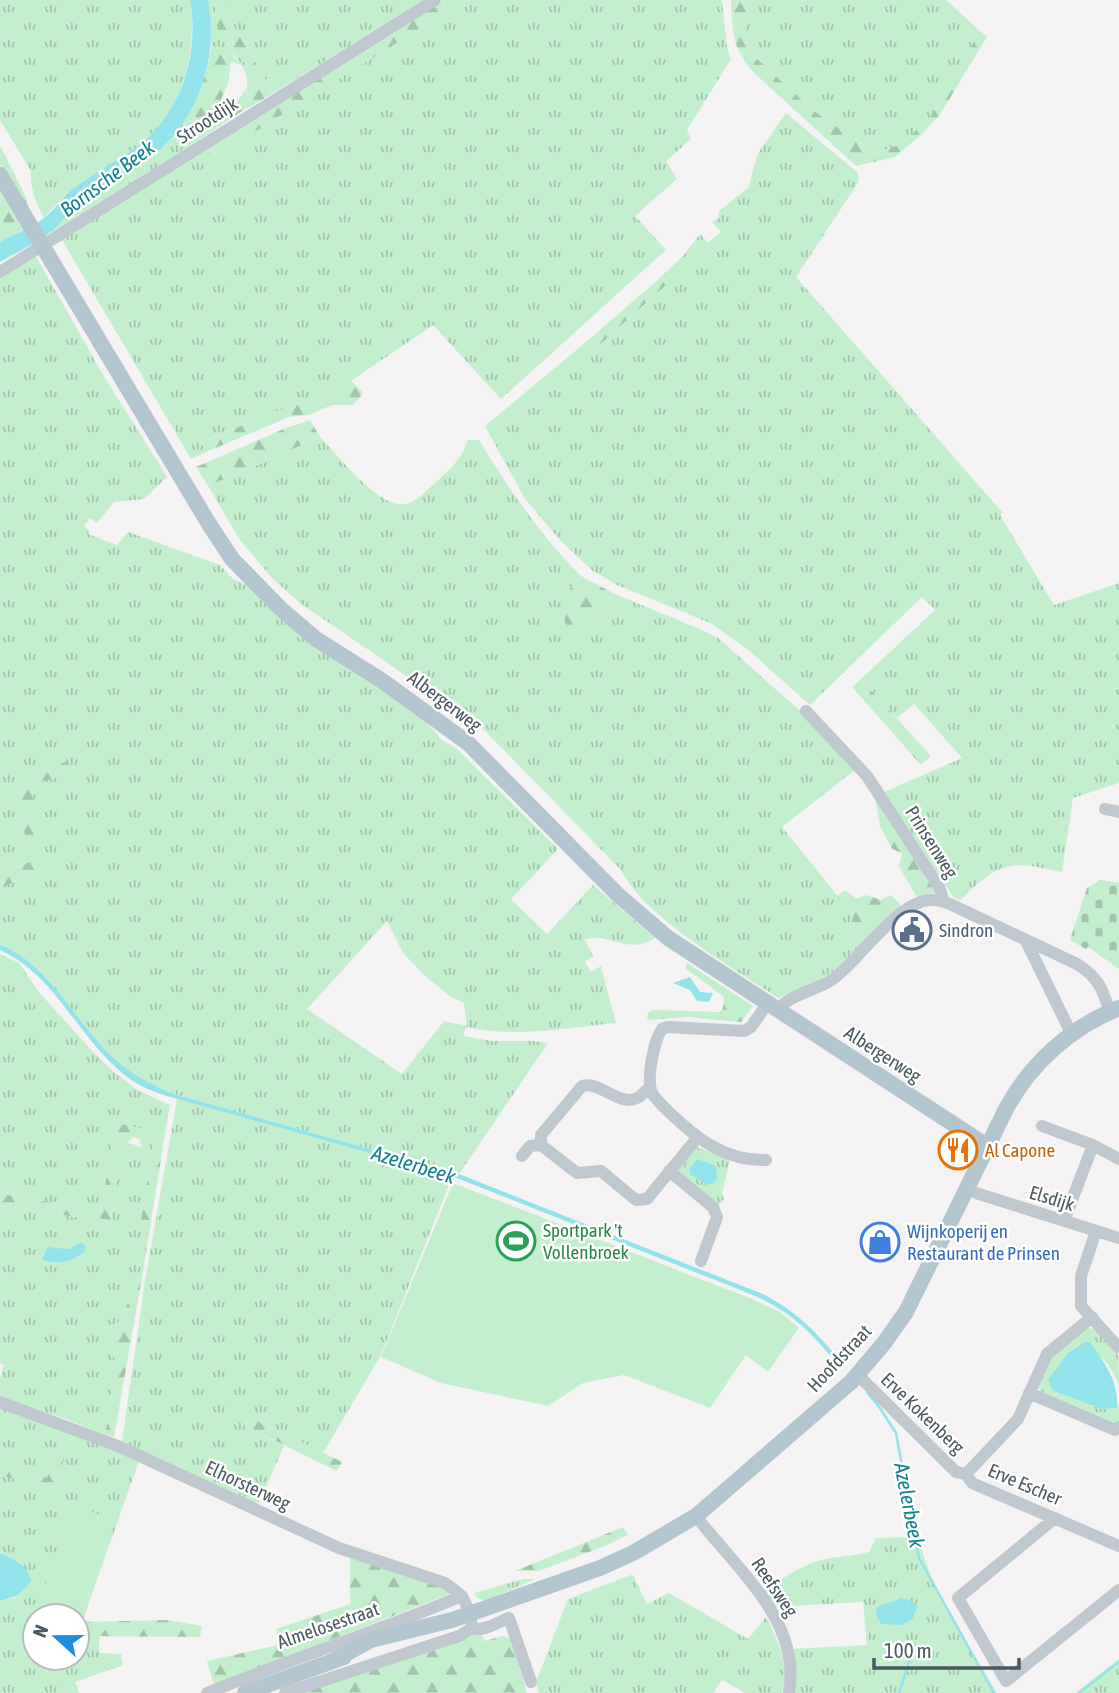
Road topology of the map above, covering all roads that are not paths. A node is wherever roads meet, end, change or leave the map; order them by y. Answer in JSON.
{"nodes":[{"id":1,"x":435,"y":0,"type":"edge"},
{"id":2,"x":0,"y":175,"type":"edge"},
{"id":3,"x":41,"y":244,"type":"junction"},
{"id":4,"x":0,"y":272,"type":"edge"},
{"id":5,"x":806,"y":711,"type":"dead end"},
{"id":6,"x":1105,"y":809,"type":"dead end"},
{"id":7,"x":1119,"y":812,"type":"edge"},
{"id":8,"x":944,"y":902,"type":"junction"},
{"id":9,"x":1025,"y":939,"type":"junction"},
{"id":10,"x":772,"y":1008,"type":"junction"},
{"id":11,"x":1114,"y":1010,"type":"edge"},
{"id":12,"x":1071,"y":1033,"type":"junction"},
{"id":13,"x":650,"y":1087,"type":"junction"},
{"id":14,"x":1042,"y":1126,"type":"dead end"},
{"id":15,"x":696,"y":1138,"type":"junction"},
{"id":16,"x":1093,"y":1144,"type":"junction"},
{"id":17,"x":541,"y":1145,"type":"junction"},
{"id":18,"x":987,"y":1146,"type":"junction"},
{"id":19,"x":522,"y":1156,"type":"dead end"},
{"id":20,"x":1119,"y":1159,"type":"edge"},
{"id":21,"x":766,"y":1160,"type":"dead end"},
{"id":22,"x":669,"y":1171,"type":"junction"},
{"id":23,"x":976,"y":1193,"type":"dead end"},
{"id":24,"x":1064,"y":1221,"type":"junction"},
{"id":25,"x":1096,"y":1231,"type":"junction"},
{"id":26,"x":1119,"y":1238,"type":"edge"},
{"id":27,"x":701,"y":1261,"type":"dead end"},
{"id":28,"x":1092,"y":1317,"type":"junction"},
{"id":29,"x":1119,"y":1348,"type":"edge"},
{"id":30,"x":857,"y":1374,"type":"junction"},
{"id":31,"x":1027,"y":1399,"type":"junction"},
{"id":32,"x":0,"y":1402,"type":"edge"},
{"id":33,"x":1119,"y":1427,"type":"edge"},
{"id":34,"x":966,"y":1474,"type":"junction"},
{"id":35,"x":696,"y":1516,"type":"junction"},
{"id":36,"x":1055,"y":1518,"type":"junction"},
{"id":37,"x":1119,"y":1546,"type":"edge"},
{"id":38,"x":1119,"y":1590,"type":"edge"},
{"id":39,"x":462,"y":1596,"type":"junction"},
{"id":40,"x":471,"y":1621,"type":"junction"},
{"id":41,"x":1006,"y":1681,"type":"junction"},
{"id":42,"x":531,"y":1682,"type":"dead end"},
{"id":43,"x":207,"y":1693,"type":"edge"},
{"id":44,"x":245,"y":1693,"type":"edge"},
{"id":45,"x":285,"y":1693,"type":"edge"},
{"id":46,"x":789,"y":1693,"type":"edge"},
{"id":47,"x":1013,"y":1693,"type":"edge"}],
"edges":[{"from":1,"to":3,"type":"street","name":"Strootdijk"},
{"from":2,"to":3,"type":"main road","name":"Albergerweg"},
{"from":3,"to":4,"type":"street","name":"Strootdijk"},
{"from":3,"to":10,"type":"main road","name":"Albergerweg"},
{"from":5,"to":8,"type":"street","name":"Prinsenweg"},
{"from":6,"to":7,"type":"street"},
{"from":8,"to":9,"type":"street"},
{"from":8,"to":10,"type":"street","name":"Prinsenweg"},
{"from":9,"to":11,"type":"street"},
{"from":9,"to":12,"type":"street"},
{"from":10,"to":13,"type":"street","name":"Prinsenweg"},
{"from":10,"to":18,"type":"main road","name":"Albergerweg"},
{"from":11,"to":12,"type":"main road","name":"Hoofdstraat"},
{"from":12,"to":18,"type":"main road","name":"Hoofdstraat"},
{"from":13,"to":15,"type":"street"},
{"from":13,"to":17,"type":"street"},
{"from":14,"to":16,"type":"street"},
{"from":15,"to":21,"type":"street"},
{"from":15,"to":22,"type":"street"},
{"from":16,"to":20,"type":"street"},
{"from":16,"to":24,"type":"street"},
{"from":17,"to":19,"type":"street"},
{"from":17,"to":22,"type":"street"},
{"from":18,"to":30,"type":"main road","name":"Hoofdstraat"},
{"from":22,"to":27,"type":"street"},
{"from":23,"to":24,"type":"street","name":"Elsdijk"},
{"from":24,"to":25,"type":"street","name":"Elsdijk"},
{"from":25,"to":26,"type":"street","name":"Elsdijk"},
{"from":25,"to":28,"type":"street"},
{"from":28,"to":29,"type":"street"},
{"from":28,"to":31,"type":"street","name":"Erve Escher"},
{"from":30,"to":34,"type":"street","name":"Erve Kokenberg"},
{"from":30,"to":35,"type":"main road","name":"Hoofdstraat"},
{"from":31,"to":33,"type":"street"},
{"from":31,"to":34,"type":"street","name":"Erve Escher"},
{"from":32,"to":39,"type":"street","name":"Elhorsterweg"},
{"from":34,"to":36,"type":"street","name":"Erve Escher"},
{"from":35,"to":40,"type":"main road","name":"Hoofdstraat"},
{"from":35,"to":46,"type":"street","name":"Reefsweg"},
{"from":36,"to":37,"type":"street","name":"Erve Escher"},
{"from":36,"to":41,"type":"street"},
{"from":38,"to":41,"type":"street"},
{"from":39,"to":40,"type":"street"},
{"from":39,"to":43,"type":"street","name":"Almelosestraat"},
{"from":40,"to":42,"type":"street"},
{"from":40,"to":44,"type":"main road","name":"Almelosestraat"},
{"from":40,"to":45,"type":"street"},
{"from":41,"to":47,"type":"street"}]}
